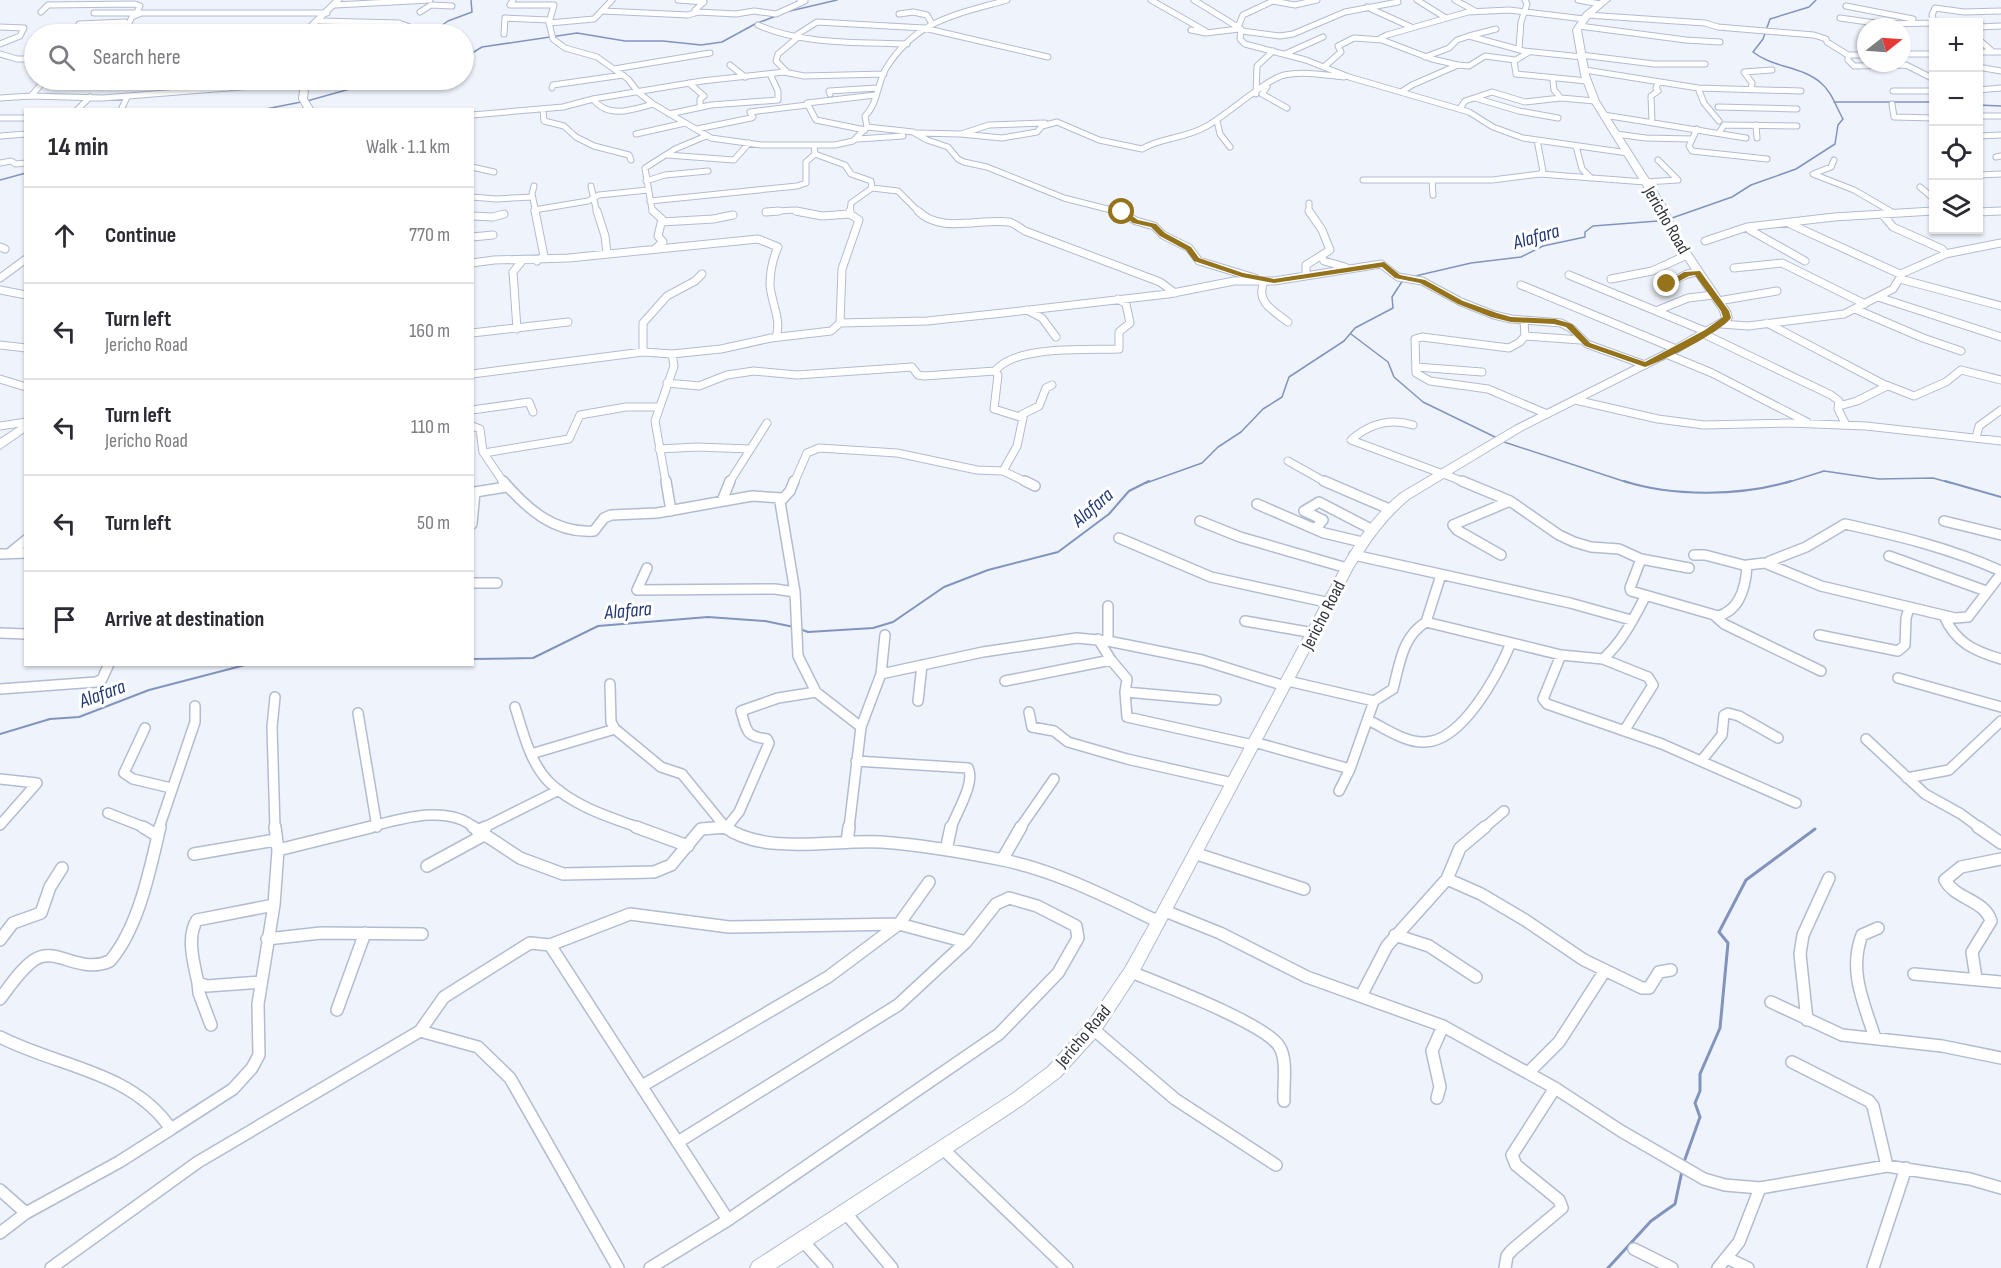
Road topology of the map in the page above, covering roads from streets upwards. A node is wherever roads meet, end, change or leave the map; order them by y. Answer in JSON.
{"nodes":[{"id":1,"x":513,"y":0,"type":"edge"},
{"id":2,"x":612,"y":0,"type":"edge"},
{"id":3,"x":678,"y":0,"type":"edge"},
{"id":4,"x":800,"y":0,"type":"edge"},
{"id":5,"x":1007,"y":0,"type":"edge"},
{"id":6,"x":1151,"y":0,"type":"edge"},
{"id":7,"x":1194,"y":0,"type":"edge"},
{"id":8,"x":1274,"y":0,"type":"edge"},
{"id":9,"x":1317,"y":0,"type":"edge"},
{"id":10,"x":1417,"y":0,"type":"edge"},
{"id":11,"x":1455,"y":0,"type":"edge"},
{"id":12,"x":1525,"y":0,"type":"edge"},
{"id":13,"x":1578,"y":0,"type":"edge"},
{"id":14,"x":1856,"y":0,"type":"edge"},
{"id":15,"x":336,"y":2,"type":"edge"},
{"id":16,"x":434,"y":2,"type":"edge"},
{"id":17,"x":1398,"y":2,"type":"dead end"},
{"id":18,"x":1603,"y":2,"type":"edge"},
{"id":19,"x":452,"y":6,"type":"dead end"},
{"id":20,"x":1367,"y":7,"type":"junction"},
{"id":21,"x":603,"y":11,"type":"junction"},
{"id":22,"x":1475,"y":11,"type":"junction"},
{"id":23,"x":2001,"y":11,"type":"edge"},
{"id":24,"x":41,"y":12,"type":"dead end"},
{"id":25,"x":139,"y":12,"type":"junction"},
{"id":26,"x":420,"y":12,"type":"dead end"},
{"id":27,"x":1525,"y":12,"type":"junction"},
{"id":28,"x":94,"y":13,"type":"dead end"},
{"id":29,"x":327,"y":13,"type":"junction"},
{"id":30,"x":695,"y":13,"type":"junction"},
{"id":31,"x":899,"y":14,"type":"dead end"},
{"id":32,"x":1883,"y":15,"type":"junction"},
{"id":33,"x":1446,"y":18,"type":"junction"},
{"id":34,"x":1840,"y":18,"type":"dead end"},
{"id":35,"x":1882,"y":18,"type":"edge"},
{"id":36,"x":1934,"y":18,"type":"edge"},
{"id":37,"x":1583,"y":20,"type":"junction"},
{"id":38,"x":1857,"y":20,"type":"edge"},
{"id":39,"x":130,"y":21,"type":"junction"},
{"id":40,"x":318,"y":21,"type":"junction"},
{"id":41,"x":549,"y":21,"type":"junction"},
{"id":42,"x":1929,"y":21,"type":"edge"},
{"id":43,"x":1929,"y":22,"type":"edge"},
{"id":44,"x":1911,"y":23,"type":"edge"},
{"id":45,"x":79,"y":24,"type":"dead end"},
{"id":46,"x":126,"y":24,"type":"edge"},
{"id":47,"x":315,"y":24,"type":"edge"},
{"id":48,"x":402,"y":24,"type":"edge"},
{"id":49,"x":932,"y":24,"type":"junction"},
{"id":50,"x":758,"y":25,"type":"dead end"},
{"id":51,"x":2001,"y":26,"type":"edge"},
{"id":52,"x":0,"y":27,"type":"edge"},
{"id":53,"x":1411,"y":27,"type":"junction"},
{"id":54,"x":1983,"y":27,"type":"edge"},
{"id":55,"x":924,"y":28,"type":"junction"},
{"id":56,"x":1240,"y":29,"type":"junction"},
{"id":57,"x":1496,"y":29,"type":"dead end"},
{"id":58,"x":1191,"y":30,"type":"dead end"},
{"id":59,"x":1207,"y":32,"type":"junction"},
{"id":60,"x":504,"y":33,"type":"dead end"},
{"id":61,"x":797,"y":36,"type":"junction"},
{"id":62,"x":1469,"y":36,"type":"junction"},
{"id":63,"x":1323,"y":37,"type":"dead end"},
{"id":64,"x":1382,"y":40,"type":"junction"},
{"id":65,"x":1720,"y":42,"type":"dead end"},
{"id":66,"x":1983,"y":43,"type":"edge"},
{"id":67,"x":0,"y":44,"type":"edge"},
{"id":68,"x":907,"y":44,"type":"junction"},
{"id":69,"x":1519,"y":48,"type":"junction"},
{"id":70,"x":1273,"y":51,"type":"junction"},
{"id":71,"x":1529,"y":52,"type":"junction"},
{"id":72,"x":1983,"y":52,"type":"edge"},
{"id":73,"x":1993,"y":52,"type":"junction"},
{"id":74,"x":2001,"y":52,"type":"edge"},
{"id":75,"x":710,"y":53,"type":"dead end"},
{"id":76,"x":0,"y":54,"type":"edge"},
{"id":77,"x":1285,"y":54,"type":"junction"},
{"id":78,"x":1911,"y":54,"type":"edge"},
{"id":79,"x":1929,"y":54,"type":"edge"},
{"id":80,"x":1848,"y":55,"type":"junction"},
{"id":81,"x":1857,"y":55,"type":"edge"},
{"id":82,"x":1048,"y":57,"type":"dead end"},
{"id":83,"x":1425,"y":57,"type":"junction"},
{"id":84,"x":24,"y":59,"type":"edge"},
{"id":85,"x":1515,"y":60,"type":"junction"},
{"id":86,"x":1704,"y":64,"type":"dead end"},
{"id":87,"x":730,"y":65,"type":"dead end"},
{"id":88,"x":1458,"y":65,"type":"junction"},
{"id":89,"x":1325,"y":66,"type":"junction"},
{"id":90,"x":1584,"y":66,"type":"junction"},
{"id":91,"x":1983,"y":68,"type":"edge"},
{"id":92,"x":614,"y":69,"type":"junction"},
{"id":93,"x":1772,"y":70,"type":"dead end"},
{"id":94,"x":2001,"y":71,"type":"edge"},
{"id":95,"x":770,"y":74,"type":"junction"},
{"id":96,"x":884,"y":74,"type":"junction"},
{"id":97,"x":623,"y":75,"type":"junction"},
{"id":98,"x":1929,"y":76,"type":"edge"},
{"id":99,"x":745,"y":77,"type":"junction"},
{"id":100,"x":1349,"y":77,"type":"junction"},
{"id":101,"x":1679,"y":78,"type":"dead end"},
{"id":102,"x":1553,"y":80,"type":"junction"},
{"id":103,"x":1273,"y":81,"type":"junction"},
{"id":104,"x":689,"y":83,"type":"junction"},
{"id":105,"x":1658,"y":83,"type":"junction"},
{"id":106,"x":1681,"y":86,"type":"junction"},
{"id":107,"x":1983,"y":86,"type":"edge"},
{"id":108,"x":552,"y":88,"type":"dead end"},
{"id":109,"x":877,"y":88,"type":"junction"},
{"id":110,"x":1698,"y":88,"type":"junction"},
{"id":111,"x":2001,"y":88,"type":"edge"},
{"id":112,"x":1989,"y":89,"type":"junction"},
{"id":113,"x":36,"y":90,"type":"edge"},
{"id":114,"x":215,"y":90,"type":"edge"},
{"id":115,"x":1751,"y":90,"type":"junction"},
{"id":116,"x":1983,"y":90,"type":"edge"},
{"id":117,"x":1801,"y":91,"type":"dead end"},
{"id":118,"x":1893,"y":91,"type":"dead end"},
{"id":119,"x":1929,"y":91,"type":"edge"},
{"id":120,"x":638,"y":92,"type":"junction"},
{"id":121,"x":1401,"y":92,"type":"junction"},
{"id":122,"x":830,"y":94,"type":"dead end"},
{"id":123,"x":1256,"y":94,"type":"junction"},
{"id":124,"x":875,"y":95,"type":"junction"},
{"id":125,"x":31,"y":96,"type":"junction"},
{"id":126,"x":127,"y":96,"type":"junction"},
{"id":127,"x":90,"y":97,"type":"junction"},
{"id":128,"x":0,"y":98,"type":"edge"},
{"id":129,"x":1475,"y":98,"type":"junction"},
{"id":130,"x":1561,"y":98,"type":"junction"},
{"id":131,"x":593,"y":99,"type":"junction"},
{"id":132,"x":1595,"y":101,"type":"junction"},
{"id":133,"x":653,"y":104,"type":"junction"},
{"id":134,"x":1892,"y":104,"type":"dead end"},
{"id":135,"x":807,"y":105,"type":"junction"},
{"id":136,"x":700,"y":106,"type":"junction"},
{"id":137,"x":1718,"y":107,"type":"dead end"},
{"id":138,"x":78,"y":108,"type":"edge"},
{"id":139,"x":123,"y":108,"type":"edge"},
{"id":140,"x":1287,"y":108,"type":"dead end"},
{"id":141,"x":1756,"y":108,"type":"junction"},
{"id":142,"x":1797,"y":109,"type":"dead end"},
{"id":143,"x":543,"y":110,"type":"junction"},
{"id":144,"x":1462,"y":110,"type":"junction"},
{"id":145,"x":668,"y":114,"type":"junction"},
{"id":146,"x":474,"y":115,"type":"edge"},
{"id":147,"x":1604,"y":115,"type":"junction"},
{"id":148,"x":1983,"y":116,"type":"edge"},
{"id":149,"x":2001,"y":116,"type":"edge"},
{"id":150,"x":0,"y":118,"type":"edge"},
{"id":151,"x":24,"y":118,"type":"edge"},
{"id":152,"x":1558,"y":118,"type":"dead end"},
{"id":153,"x":1929,"y":118,"type":"edge"},
{"id":154,"x":1217,"y":121,"type":"junction"},
{"id":155,"x":1719,"y":121,"type":"dead end"},
{"id":156,"x":1057,"y":122,"type":"junction"},
{"id":157,"x":1652,"y":122,"type":"junction"},
{"id":158,"x":687,"y":123,"type":"junction"},
{"id":159,"x":1756,"y":125,"type":"junction"},
{"id":160,"x":1767,"y":125,"type":"junction"},
{"id":161,"x":1797,"y":126,"type":"dead end"},
{"id":162,"x":866,"y":128,"type":"junction"},
{"id":163,"x":697,"y":129,"type":"junction"},
{"id":164,"x":1697,"y":129,"type":"junction"},
{"id":165,"x":24,"y":134,"type":"edge"},
{"id":166,"x":636,"y":134,"type":"dead end"},
{"id":167,"x":915,"y":134,"type":"junction"},
{"id":168,"x":961,"y":134,"type":"junction"},
{"id":169,"x":1616,"y":134,"type":"junction"},
{"id":170,"x":1719,"y":134,"type":"junction"},
{"id":171,"x":2001,"y":135,"type":"edge"},
{"id":172,"x":0,"y":136,"type":"edge"},
{"id":173,"x":706,"y":136,"type":"junction"},
{"id":174,"x":1983,"y":136,"type":"edge"},
{"id":175,"x":1746,"y":138,"type":"dead end"},
{"id":176,"x":1757,"y":138,"type":"dead end"},
{"id":177,"x":858,"y":139,"type":"junction"},
{"id":178,"x":1692,"y":139,"type":"junction"},
{"id":179,"x":1537,"y":140,"type":"junction"},
{"id":180,"x":749,"y":143,"type":"junction"},
{"id":181,"x":814,"y":145,"type":"junction"},
{"id":182,"x":1576,"y":146,"type":"junction"},
{"id":183,"x":1230,"y":147,"type":"dead end"},
{"id":184,"x":1628,"y":153,"type":"junction"},
{"id":185,"x":815,"y":154,"type":"junction"},
{"id":186,"x":665,"y":155,"type":"junction"},
{"id":187,"x":1767,"y":159,"type":"dead end"},
{"id":188,"x":631,"y":160,"type":"dead end"},
{"id":189,"x":1658,"y":160,"type":"dead end"},
{"id":190,"x":1834,"y":160,"type":"dead end"},
{"id":191,"x":0,"y":163,"type":"edge"},
{"id":192,"x":24,"y":163,"type":"edge"},
{"id":193,"x":474,"y":167,"type":"edge"},
{"id":194,"x":708,"y":171,"type":"dead end"},
{"id":195,"x":494,"y":172,"type":"dead end"},
{"id":196,"x":1540,"y":174,"type":"junction"},
{"id":197,"x":2001,"y":174,"type":"edge"},
{"id":198,"x":1983,"y":175,"type":"edge"},
{"id":199,"x":1591,"y":178,"type":"junction"},
{"id":200,"x":1363,"y":180,"type":"dead end"},
{"id":201,"x":1432,"y":180,"type":"junction"},
{"id":202,"x":646,"y":181,"type":"junction"},
{"id":203,"x":1645,"y":182,"type":"junction"},
{"id":204,"x":534,"y":186,"type":"dead end"},
{"id":205,"x":591,"y":186,"type":"dead end"},
{"id":206,"x":1920,"y":187,"type":"dead end"},
{"id":207,"x":872,"y":188,"type":"junction"},
{"id":208,"x":648,"y":190,"type":"junction"},
{"id":209,"x":1433,"y":195,"type":"dead end"},
{"id":210,"x":1929,"y":195,"type":"edge"},
{"id":211,"x":474,"y":197,"type":"edge"},
{"id":212,"x":532,"y":197,"type":"junction"},
{"id":213,"x":592,"y":198,"type":"junction"},
{"id":214,"x":650,"y":201,"type":"junction"},
{"id":215,"x":1309,"y":203,"type":"dead end"},
{"id":216,"x":534,"y":210,"type":"junction"},
{"id":217,"x":1929,"y":211,"type":"edge"},
{"id":218,"x":766,"y":212,"type":"dead end"},
{"id":219,"x":1892,"y":212,"type":"junction"},
{"id":220,"x":1983,"y":212,"type":"edge"},
{"id":221,"x":1999,"y":212,"type":"edge"},
{"id":222,"x":504,"y":214,"type":"dead end"},
{"id":223,"x":850,"y":214,"type":"junction"},
{"id":224,"x":1882,"y":214,"type":"junction"},
{"id":225,"x":733,"y":215,"type":"dead end"},
{"id":226,"x":474,"y":216,"type":"edge"},
{"id":227,"x":662,"y":222,"type":"junction"},
{"id":228,"x":1789,"y":223,"type":"junction"},
{"id":229,"x":1753,"y":227,"type":"junction"},
{"id":230,"x":493,"y":235,"type":"dead end"},
{"id":231,"x":474,"y":237,"type":"edge"},
{"id":232,"x":1705,"y":241,"type":"dead end"},
{"id":233,"x":2001,"y":243,"type":"edge"},
{"id":234,"x":656,"y":248,"type":"junction"},
{"id":235,"x":607,"y":253,"type":"junction"},
{"id":236,"x":1945,"y":254,"type":"junction"},
{"id":237,"x":1687,"y":255,"type":"junction"},
{"id":238,"x":1321,"y":256,"type":"junction"},
{"id":239,"x":24,"y":260,"type":"edge"},
{"id":240,"x":522,"y":261,"type":"junction"},
{"id":241,"x":537,"y":261,"type":"junction"},
{"id":242,"x":1805,"y":261,"type":"dead end"},
{"id":243,"x":474,"y":263,"type":"edge"},
{"id":244,"x":1354,"y":268,"type":"junction"},
{"id":245,"x":1734,"y":268,"type":"dead end"},
{"id":246,"x":1697,"y":272,"type":"junction"},
{"id":247,"x":702,"y":274,"type":"dead end"},
{"id":248,"x":1306,"y":275,"type":"junction"},
{"id":249,"x":1569,"y":275,"type":"dead end"},
{"id":250,"x":1901,"y":277,"type":"junction"},
{"id":251,"x":0,"y":278,"type":"edge"},
{"id":252,"x":1611,"y":279,"type":"dead end"},
{"id":253,"x":1274,"y":281,"type":"junction"},
{"id":254,"x":1264,"y":282,"type":"junction"},
{"id":255,"x":1667,"y":284,"type":"dead end"},
{"id":256,"x":1521,"y":285,"type":"dead end"},
{"id":257,"x":0,"y":290,"type":"edge"},
{"id":258,"x":1777,"y":291,"type":"dead end"},
{"id":259,"x":1175,"y":293,"type":"junction"},
{"id":260,"x":24,"y":295,"type":"edge"},
{"id":261,"x":1878,"y":297,"type":"junction"},
{"id":262,"x":1715,"y":298,"type":"junction"},
{"id":263,"x":1118,"y":299,"type":"junction"},
{"id":264,"x":1865,"y":304,"type":"junction"},
{"id":265,"x":2001,"y":306,"type":"edge"},
{"id":266,"x":1855,"y":309,"type":"junction"},
{"id":267,"x":1027,"y":310,"type":"junction"},
{"id":268,"x":1656,"y":311,"type":"junction"},
{"id":269,"x":1524,"y":321,"type":"junction"},
{"id":270,"x":568,"y":322,"type":"dead end"},
{"id":271,"x":1288,"y":322,"type":"dead end"},
{"id":272,"x":840,"y":323,"type":"junction"},
{"id":273,"x":1767,"y":323,"type":"junction"},
{"id":274,"x":1721,"y":324,"type":"junction"},
{"id":275,"x":517,"y":329,"type":"junction"},
{"id":276,"x":474,"y":333,"type":"edge"},
{"id":277,"x":1706,"y":333,"type":"junction"},
{"id":278,"x":1525,"y":336,"type":"junction"},
{"id":279,"x":776,"y":337,"type":"junction"},
{"id":280,"x":1056,"y":337,"type":"dead end"},
{"id":281,"x":2001,"y":337,"type":"edge"},
{"id":282,"x":1581,"y":340,"type":"junction"},
{"id":283,"x":0,"y":345,"type":"edge"},
{"id":284,"x":24,"y":348,"type":"edge"},
{"id":285,"x":1961,"y":351,"type":"dead end"},
{"id":286,"x":643,"y":352,"type":"junction"},
{"id":287,"x":1671,"y":352,"type":"junction"},
{"id":288,"x":672,"y":354,"type":"junction"},
{"id":289,"x":1645,"y":365,"type":"junction"},
{"id":290,"x":1416,"y":367,"type":"junction"},
{"id":291,"x":995,"y":371,"type":"junction"},
{"id":292,"x":1482,"y":372,"type":"dead end"},
{"id":293,"x":474,"y":374,"type":"edge"},
{"id":294,"x":0,"y":379,"type":"edge"},
{"id":295,"x":2001,"y":380,"type":"edge"},
{"id":296,"x":667,"y":383,"type":"junction"},
{"id":297,"x":1052,"y":385,"type":"dead end"},
{"id":298,"x":1886,"y":385,"type":"junction"},
{"id":299,"x":24,"y":386,"type":"edge"},
{"id":300,"x":1575,"y":400,"type":"junction"},
{"id":301,"x":1839,"y":406,"type":"junction"},
{"id":302,"x":658,"y":407,"type":"junction"},
{"id":303,"x":474,"y":410,"type":"edge"},
{"id":304,"x":2001,"y":410,"type":"edge"},
{"id":305,"x":533,"y":412,"type":"dead end"},
{"id":306,"x":1547,"y":414,"type":"junction"},
{"id":307,"x":1023,"y":418,"type":"junction"},
{"id":308,"x":24,"y":423,"type":"edge"},
{"id":309,"x":767,"y":423,"type":"dead end"},
{"id":310,"x":1809,"y":423,"type":"junction"},
{"id":311,"x":24,"y":425,"type":"edge"},
{"id":312,"x":1413,"y":425,"type":"dead end"},
{"id":313,"x":1846,"y":425,"type":"junction"},
{"id":314,"x":0,"y":426,"type":"edge"},
{"id":315,"x":474,"y":427,"type":"edge"},
{"id":316,"x":1976,"y":438,"type":"junction"},
{"id":317,"x":2001,"y":441,"type":"edge"},
{"id":318,"x":0,"y":445,"type":"edge"},
{"id":319,"x":659,"y":449,"type":"junction"},
{"id":320,"x":750,"y":449,"type":"junction"},
{"id":321,"x":484,"y":453,"type":"junction"},
{"id":322,"x":1288,"y":461,"type":"dead end"},
{"id":323,"x":1003,"y":471,"type":"junction"},
{"id":324,"x":1443,"y":474,"type":"junction"},
{"id":325,"x":1035,"y":486,"type":"dead end"},
{"id":326,"x":506,"y":487,"type":"junction"},
{"id":327,"x":474,"y":492,"type":"edge"},
{"id":328,"x":782,"y":498,"type":"junction"},
{"id":329,"x":722,"y":501,"type":"junction"},
{"id":330,"x":1510,"y":501,"type":"junction"},
{"id":331,"x":1257,"y":504,"type":"dead end"},
{"id":332,"x":1389,"y":509,"type":"junction"},
{"id":333,"x":671,"y":511,"type":"junction"},
{"id":334,"x":1200,"y":521,"type":"dead end"},
{"id":335,"x":1944,"y":521,"type":"dead end"},
{"id":336,"x":1314,"y":528,"type":"junction"},
{"id":337,"x":1371,"y":529,"type":"junction"},
{"id":338,"x":2001,"y":535,"type":"edge"},
{"id":339,"x":1119,"y":538,"type":"dead end"},
{"id":340,"x":24,"y":542,"type":"edge"},
{"id":341,"x":1362,"y":542,"type":"junction"},
{"id":342,"x":10,"y":553,"type":"junction"},
{"id":343,"x":24,"y":553,"type":"edge"},
{"id":344,"x":0,"y":554,"type":"edge"},
{"id":345,"x":1501,"y":555,"type":"dead end"},
{"id":346,"x":1694,"y":555,"type":"dead end"},
{"id":347,"x":1889,"y":556,"type":"dead end"},
{"id":348,"x":1641,"y":559,"type":"junction"},
{"id":349,"x":1351,"y":562,"type":"junction"},
{"id":350,"x":1771,"y":565,"type":"junction"},
{"id":351,"x":1747,"y":566,"type":"junction"},
{"id":352,"x":1689,"y":567,"type":"dead end"},
{"id":353,"x":647,"y":568,"type":"dead end"},
{"id":354,"x":2001,"y":572,"type":"edge"},
{"id":355,"x":1441,"y":575,"type":"junction"},
{"id":356,"x":497,"y":583,"type":"dead end"},
{"id":357,"x":474,"y":584,"type":"edge"},
{"id":358,"x":1986,"y":591,"type":"junction"},
{"id":359,"x":795,"y":592,"type":"junction"},
{"id":360,"x":1645,"y":597,"type":"junction"},
{"id":361,"x":1330,"y":603,"type":"junction"},
{"id":362,"x":1108,"y":606,"type":"dead end"},
{"id":363,"x":1909,"y":608,"type":"junction"},
{"id":364,"x":1716,"y":616,"type":"junction"},
{"id":365,"x":1944,"y":616,"type":"junction"},
{"id":366,"x":1631,"y":620,"type":"junction"},
{"id":367,"x":1245,"y":621,"type":"dead end"},
{"id":368,"x":1426,"y":622,"type":"junction"},
{"id":369,"x":0,"y":633,"type":"edge"},
{"id":370,"x":1314,"y":633,"type":"junction"},
{"id":371,"x":24,"y":634,"type":"edge"},
{"id":372,"x":885,"y":635,"type":"dead end"},
{"id":373,"x":1819,"y":635,"type":"dead end"},
{"id":374,"x":1103,"y":640,"type":"junction"},
{"id":375,"x":1511,"y":643,"type":"junction"},
{"id":376,"x":1561,"y":656,"type":"junction"},
{"id":377,"x":1603,"y":659,"type":"junction"},
{"id":378,"x":2001,"y":659,"type":"edge"},
{"id":379,"x":1111,"y":660,"type":"junction"},
{"id":380,"x":922,"y":665,"type":"junction"},
{"id":381,"x":108,"y":666,"type":"edge"},
{"id":382,"x":1821,"y":671,"type":"dead end"},
{"id":383,"x":881,"y":674,"type":"junction"},
{"id":384,"x":1898,"y":678,"type":"dead end"},
{"id":385,"x":1005,"y":681,"type":"dead end"},
{"id":386,"x":1287,"y":683,"type":"junction"},
{"id":387,"x":610,"y":684,"type":"dead end"},
{"id":388,"x":0,"y":689,"type":"edge"},
{"id":389,"x":816,"y":692,"type":"junction"},
{"id":390,"x":1125,"y":692,"type":"junction"},
{"id":391,"x":275,"y":697,"type":"dead end"},
{"id":392,"x":918,"y":700,"type":"dead end"},
{"id":393,"x":1216,"y":700,"type":"dead end"},
{"id":394,"x":1374,"y":701,"type":"junction"},
{"id":395,"x":195,"y":706,"type":"dead end"},
{"id":396,"x":515,"y":707,"type":"dead end"},
{"id":397,"x":2001,"y":707,"type":"edge"},
{"id":398,"x":1029,"y":711,"type":"dead end"},
{"id":399,"x":358,"y":713,"type":"dead end"},
{"id":400,"x":1368,"y":720,"type":"junction"},
{"id":401,"x":2001,"y":721,"type":"edge"},
{"id":402,"x":861,"y":727,"type":"junction"},
{"id":403,"x":145,"y":728,"type":"dead end"},
{"id":404,"x":615,"y":729,"type":"junction"},
{"id":405,"x":1624,"y":731,"type":"junction"},
{"id":406,"x":1778,"y":738,"type":"dead end"},
{"id":407,"x":1866,"y":739,"type":"dead end"},
{"id":408,"x":1253,"y":744,"type":"junction"},
{"id":409,"x":531,"y":754,"type":"junction"},
{"id":410,"x":1702,"y":760,"type":"junction"},
{"id":411,"x":856,"y":761,"type":"junction"},
{"id":412,"x":1350,"y":769,"type":"junction"},
{"id":413,"x":1907,"y":778,"type":"junction"},
{"id":414,"x":0,"y":779,"type":"edge"},
{"id":415,"x":1054,"y":779,"type":"dead end"},
{"id":416,"x":1233,"y":783,"type":"junction"},
{"id":417,"x":171,"y":788,"type":"junction"},
{"id":418,"x":559,"y":790,"type":"junction"},
{"id":419,"x":1339,"y":791,"type":"dead end"},
{"id":420,"x":1796,"y":803,"type":"dead end"},
{"id":421,"x":1504,"y":811,"type":"dead end"},
{"id":422,"x":108,"y":813,"type":"dead end"},
{"id":423,"x":0,"y":825,"type":"edge"},
{"id":424,"x":377,"y":827,"type":"junction"},
{"id":425,"x":726,"y":828,"type":"junction"},
{"id":426,"x":481,"y":833,"type":"junction"},
{"id":427,"x":158,"y":837,"type":"junction"},
{"id":428,"x":847,"y":841,"type":"junction"},
{"id":429,"x":277,"y":845,"type":"junction"},
{"id":430,"x":688,"y":846,"type":"junction"},
{"id":431,"x":2001,"y":846,"type":"edge"},
{"id":432,"x":946,"y":850,"type":"junction"},
{"id":433,"x":194,"y":854,"type":"dead end"},
{"id":434,"x":1197,"y":854,"type":"junction"},
{"id":435,"x":2001,"y":859,"type":"edge"},
{"id":436,"x":1002,"y":860,"type":"junction"},
{"id":437,"x":427,"y":866,"type":"dead end"},
{"id":438,"x":62,"y":868,"type":"dead end"},
{"id":439,"x":1829,"y":878,"type":"dead end"},
{"id":440,"x":1447,"y":879,"type":"junction"},
{"id":441,"x":929,"y":882,"type":"dead end"},
{"id":442,"x":1304,"y":890,"type":"dead end"},
{"id":443,"x":274,"y":905,"type":"junction"},
{"id":444,"x":1162,"y":917,"type":"junction"},
{"id":445,"x":899,"y":924,"type":"junction"},
{"id":446,"x":1878,"y":928,"type":"dead end"},
{"id":447,"x":365,"y":933,"type":"junction"},
{"id":448,"x":423,"y":934,"type":"dead end"},
{"id":449,"x":1395,"y":935,"type":"junction"},
{"id":450,"x":267,"y":939,"type":"junction"},
{"id":451,"x":0,"y":940,"type":"edge"},
{"id":452,"x":966,"y":942,"type":"junction"},
{"id":453,"x":550,"y":945,"type":"junction"},
{"id":454,"x":1671,"y":970,"type":"dead end"},
{"id":455,"x":1131,"y":972,"type":"junction"},
{"id":456,"x":1604,"y":972,"type":"junction"},
{"id":457,"x":1914,"y":974,"type":"dead end"},
{"id":458,"x":1476,"y":977,"type":"dead end"},
{"id":459,"x":1976,"y":978,"type":"junction"},
{"id":460,"x":261,"y":982,"type":"junction"},
{"id":461,"x":2001,"y":982,"type":"edge"},
{"id":462,"x":198,"y":983,"type":"junction"},
{"id":463,"x":1361,"y":996,"type":"junction"},
{"id":464,"x":0,"y":999,"type":"edge"},
{"id":465,"x":1771,"y":1002,"type":"dead end"},
{"id":466,"x":337,"y":1010,"type":"dead end"},
{"id":467,"x":1807,"y":1020,"type":"junction"},
{"id":468,"x":212,"y":1025,"type":"dead end"},
{"id":469,"x":1443,"y":1026,"type":"junction"},
{"id":470,"x":1093,"y":1029,"type":"junction"},
{"id":471,"x":420,"y":1031,"type":"junction"},
{"id":472,"x":0,"y":1037,"type":"edge"},
{"id":473,"x":1875,"y":1038,"type":"junction"},
{"id":474,"x":2001,"y":1058,"type":"edge"},
{"id":475,"x":1792,"y":1062,"type":"dead end"},
{"id":476,"x":1528,"y":1073,"type":"junction"},
{"id":477,"x":642,"y":1086,"type":"junction"},
{"id":478,"x":1555,"y":1088,"type":"junction"},
{"id":479,"x":1437,"y":1098,"type":"dead end"},
{"id":480,"x":1284,"y":1101,"type":"dead end"},
{"id":481,"x":171,"y":1129,"type":"junction"},
{"id":482,"x":678,"y":1142,"type":"junction"},
{"id":483,"x":942,"y":1148,"type":"junction"},
{"id":484,"x":1276,"y":1165,"type":"dead end"},
{"id":485,"x":1887,"y":1166,"type":"junction"},
{"id":486,"x":1906,"y":1168,"type":"junction"},
{"id":487,"x":1760,"y":1188,"type":"junction"},
{"id":488,"x":2001,"y":1188,"type":"edge"},
{"id":489,"x":0,"y":1190,"type":"edge"},
{"id":490,"x":844,"y":1211,"type":"junction"},
{"id":491,"x":26,"y":1213,"type":"junction"},
{"id":492,"x":729,"y":1220,"type":"junction"},
{"id":493,"x":0,"y":1233,"type":"edge"},
{"id":494,"x":802,"y":1240,"type":"junction"},
{"id":495,"x":1634,"y":1249,"type":"dead end"},
{"id":496,"x":1729,"y":1259,"type":"junction"},
{"id":497,"x":51,"y":1268,"type":"edge"},
{"id":498,"x":618,"y":1268,"type":"edge"},
{"id":499,"x":650,"y":1268,"type":"edge"},
{"id":500,"x":760,"y":1268,"type":"edge"},
{"id":501,"x":827,"y":1268,"type":"edge"},
{"id":502,"x":892,"y":1268,"type":"edge"},
{"id":503,"x":1067,"y":1268,"type":"edge"},
{"id":504,"x":1505,"y":1268,"type":"edge"},
{"id":505,"x":1672,"y":1268,"type":"edge"},
{"id":506,"x":1718,"y":1268,"type":"edge"},
{"id":507,"x":1748,"y":1268,"type":"edge"},
{"id":508,"x":1873,"y":1268,"type":"edge"}],
"edges":[{"from":1,"to":41,"type":"street"},
{"from":2,"to":21,"type":"street"},
{"from":3,"to":30,"type":"street"},
{"from":4,"to":30,"type":"street"},
{"from":5,"to":49,"type":"street"},
{"from":6,"to":59,"type":"street"},
{"from":7,"to":56,"type":"street"},
{"from":8,"to":9,"type":"street"},
{"from":8,"to":56,"type":"street"},
{"from":10,"to":33,"type":"street"},
{"from":11,"to":22,"type":"street"},
{"from":12,"to":27,"type":"street"},
{"from":13,"to":18,"type":"street"},
{"from":14,"to":32,"type":"street"},
{"from":15,"to":16,"type":"street"},
{"from":15,"to":29,"type":"street"},
{"from":16,"to":19,"type":"street"},
{"from":16,"to":26,"type":"street"},
{"from":17,"to":20,"type":"street"},
{"from":18,"to":37,"type":"street"},
{"from":20,"to":53,"type":"street"},
{"from":20,"to":56,"type":"street"},
{"from":21,"to":30,"type":"street"},
{"from":21,"to":41,"type":"street"},
{"from":22,"to":27,"type":"street"},
{"from":22,"to":33,"type":"street"},
{"from":23,"to":36,"type":"street"},
{"from":24,"to":25,"type":"street"},
{"from":25,"to":28,"type":"street"},
{"from":25,"to":29,"type":"street"},
{"from":25,"to":39,"type":"street"},
{"from":27,"to":37,"type":"street"},
{"from":27,"to":69,"type":"street"},
{"from":29,"to":40,"type":"street"},
{"from":31,"to":49,"type":"street"},
{"from":32,"to":35,"type":"street"},
{"from":32,"to":42,"type":"street"},
{"from":33,"to":53,"type":"street"},
{"from":34,"to":38,"type":"street"},
{"from":37,"to":65,"type":"street"},
{"from":37,"to":80,"type":"street"},
{"from":37,"to":90,"type":"street","name":"Jericho Road"},
{"from":39,"to":45,"type":"street"},
{"from":39,"to":46,"type":"street"},
{"from":40,"to":47,"type":"street"},
{"from":40,"to":48,"type":"street"},
{"from":41,"to":60,"type":"street"},
{"from":41,"to":92,"type":"street"},
{"from":43,"to":44,"type":"street"},
{"from":49,"to":55,"type":"street"},
{"from":50,"to":61,"type":"street"},
{"from":51,"to":54,"type":"street"},
{"from":52,"to":67,"type":"street"},
{"from":53,"to":64,"type":"street"},
{"from":55,"to":61,"type":"street"},
{"from":55,"to":68,"type":"street"},
{"from":55,"to":82,"type":"street"},
{"from":56,"to":59,"type":"street"},
{"from":56,"to":70,"type":"street"},
{"from":57,"to":62,"type":"street"},
{"from":58,"to":59,"type":"street"},
{"from":61,"to":68,"type":"street"},
{"from":61,"to":95,"type":"street"},
{"from":62,"to":69,"type":"street"},
{"from":62,"to":83,"type":"street"},
{"from":63,"to":77,"type":"street"},
{"from":64,"to":83,"type":"street"},
{"from":64,"to":89,"type":"street"},
{"from":66,"to":73,"type":"street"},
{"from":68,"to":96,"type":"street"},
{"from":69,"to":71,"type":"street"},
{"from":70,"to":77,"type":"street"},
{"from":70,"to":123,"type":"street"},
{"from":71,"to":85,"type":"street"},
{"from":71,"to":90,"type":"street"},
{"from":72,"to":73,"type":"street"},
{"from":73,"to":74,"type":"street"},
{"from":75,"to":92,"type":"street"},
{"from":76,"to":84,"type":"street"},
{"from":77,"to":89,"type":"street"},
{"from":78,"to":79,"type":"street"},
{"from":80,"to":81,"type":"street"},
{"from":80,"to":98,"type":"street"},
{"from":83,"to":88,"type":"street"},
{"from":85,"to":88,"type":"street"},
{"from":85,"to":102,"type":"street"},
{"from":86,"to":90,"type":"street"},
{"from":87,"to":99,"type":"street"},
{"from":88,"to":121,"type":"street"},
{"from":89,"to":100,"type":"street"},
{"from":90,"to":102,"type":"street"},
{"from":90,"to":105,"type":"street"},
{"from":90,"to":132,"type":"street","name":"Jericho Road"},
{"from":91,"to":94,"type":"street"},
{"from":92,"to":97,"type":"street"},
{"from":93,"to":115,"type":"street"},
{"from":95,"to":96,"type":"street"},
{"from":95,"to":99,"type":"street"},
{"from":95,"to":136,"type":"street"},
{"from":96,"to":109,"type":"street"},
{"from":97,"to":108,"type":"street"},
{"from":97,"to":120,"type":"street"},
{"from":99,"to":104,"type":"street"},
{"from":100,"to":103,"type":"street"},
{"from":100,"to":121,"type":"street"},
{"from":101,"to":106,"type":"street"},
{"from":102,"to":130,"type":"street"},
{"from":103,"to":123,"type":"street"},
{"from":103,"to":140,"type":"street"},
{"from":104,"to":120,"type":"street"},
{"from":104,"to":136,"type":"street"},
{"from":105,"to":106,"type":"street"},
{"from":105,"to":157,"type":"street"},
{"from":106,"to":110,"type":"street"},
{"from":107,"to":112,"type":"street"},
{"from":109,"to":122,"type":"street"},
{"from":109,"to":124,"type":"street"},
{"from":110,"to":115,"type":"street"},
{"from":110,"to":155,"type":"street"},
{"from":111,"to":112,"type":"street"},
{"from":112,"to":116,"type":"street"},
{"from":113,"to":125,"type":"street"},
{"from":114,"to":126,"type":"street"},
{"from":115,"to":117,"type":"street"},
{"from":118,"to":119,"type":"street"},
{"from":120,"to":131,"type":"street"},
{"from":120,"to":133,"type":"street"},
{"from":121,"to":144,"type":"street"},
{"from":123,"to":154,"type":"street"},
{"from":124,"to":135,"type":"street"},
{"from":124,"to":162,"type":"street"},
{"from":125,"to":127,"type":"street"},
{"from":125,"to":128,"type":"street"},
{"from":126,"to":127,"type":"street"},
{"from":126,"to":139,"type":"street"},
{"from":127,"to":138,"type":"street"},
{"from":129,"to":130,"type":"street"},
{"from":129,"to":144,"type":"street"},
{"from":129,"to":152,"type":"street"},
{"from":130,"to":132,"type":"street"},
{"from":131,"to":133,"type":"street"},
{"from":131,"to":143,"type":"street"},
{"from":132,"to":147,"type":"street","name":"Jericho Road"},
{"from":133,"to":145,"type":"street"},
{"from":134,"to":153,"type":"street"},
{"from":135,"to":162,"type":"street"},
{"from":135,"to":163,"type":"street"},
{"from":136,"to":145,"type":"street"},
{"from":137,"to":141,"type":"street"},
{"from":141,"to":142,"type":"street"},
{"from":141,"to":160,"type":"street"},
{"from":143,"to":146,"type":"street"},
{"from":143,"to":188,"type":"street"},
{"from":144,"to":179,"type":"street"},
{"from":145,"to":158,"type":"street"},
{"from":147,"to":157,"type":"street"},
{"from":147,"to":169,"type":"street","name":"Jericho Road"},
{"from":148,"to":149,"type":"street"},
{"from":150,"to":151,"type":"street"},
{"from":154,"to":156,"type":"street"},
{"from":154,"to":183,"type":"street"},
{"from":156,"to":168,"type":"street"},
{"from":156,"to":168,"type":"street"},
{"from":157,"to":164,"type":"street"},
{"from":158,"to":163,"type":"street"},
{"from":158,"to":166,"type":"street"},
{"from":159,"to":160,"type":"street"},
{"from":159,"to":170,"type":"street"},
{"from":159,"to":176,"type":"street"},
{"from":160,"to":161,"type":"street"},
{"from":162,"to":167,"type":"street"},
{"from":162,"to":177,"type":"street"},
{"from":163,"to":173,"type":"street"},
{"from":164,"to":170,"type":"street"},
{"from":164,"to":178,"type":"street"},
{"from":165,"to":172,"type":"street"},
{"from":167,"to":168,"type":"street"},
{"from":167,"to":177,"type":"street"},
{"from":167,"to":253,"type":"street"},
{"from":169,"to":178,"type":"street"},
{"from":169,"to":184,"type":"street","name":"Jericho Road"},
{"from":170,"to":175,"type":"street"},
{"from":171,"to":174,"type":"street"},
{"from":173,"to":180,"type":"street"},
{"from":173,"to":186,"type":"street"},
{"from":177,"to":181,"type":"street"},
{"from":178,"to":187,"type":"street"},
{"from":179,"to":182,"type":"street"},
{"from":179,"to":196,"type":"street"},
{"from":180,"to":181,"type":"street"},
{"from":180,"to":186,"type":"street"},
{"from":181,"to":185,"type":"street"},
{"from":182,"to":184,"type":"street"},
{"from":182,"to":199,"type":"street"},
{"from":184,"to":203,"type":"street","name":"Jericho Road"},
{"from":185,"to":207,"type":"street"},
{"from":185,"to":214,"type":"street"},
{"from":186,"to":202,"type":"street"},
{"from":189,"to":203,"type":"street"},
{"from":190,"to":219,"type":"street"},
{"from":191,"to":192,"type":"street"},
{"from":193,"to":195,"type":"street"},
{"from":194,"to":202,"type":"street"},
{"from":196,"to":199,"type":"street"},
{"from":196,"to":201,"type":"street"},
{"from":197,"to":198,"type":"street"},
{"from":199,"to":203,"type":"street"},
{"from":200,"to":201,"type":"street"},
{"from":201,"to":209,"type":"street"},
{"from":202,"to":208,"type":"street"},
{"from":203,"to":237,"type":"street","name":"Jericho Road"},
{"from":204,"to":212,"type":"street"},
{"from":205,"to":213,"type":"street"},
{"from":206,"to":210,"type":"street"},
{"from":207,"to":223,"type":"street"},
{"from":207,"to":259,"type":"street"},
{"from":208,"to":213,"type":"street"},
{"from":208,"to":214,"type":"street"},
{"from":211,"to":212,"type":"street"},
{"from":212,"to":216,"type":"street"},
{"from":213,"to":216,"type":"street"},
{"from":213,"to":235,"type":"street"},
{"from":214,"to":227,"type":"street"},
{"from":215,"to":238,"type":"street"},
{"from":216,"to":241,"type":"street"},
{"from":217,"to":219,"type":"street"},
{"from":218,"to":223,"type":"street"},
{"from":219,"to":224,"type":"street"},
{"from":220,"to":221,"type":"street"},
{"from":222,"to":226,"type":"street"},
{"from":223,"to":272,"type":"street"},
{"from":224,"to":228,"type":"street"},
{"from":224,"to":236,"type":"street"},
{"from":225,"to":227,"type":"street"},
{"from":227,"to":234,"type":"street"},
{"from":228,"to":229,"type":"street"},
{"from":228,"to":250,"type":"street"},
{"from":229,"to":232,"type":"street"},
{"from":229,"to":242,"type":"street"},
{"from":230,"to":231,"type":"street"},
{"from":233,"to":236,"type":"street"},
{"from":234,"to":235,"type":"street"},
{"from":234,"to":279,"type":"street"},
{"from":235,"to":241,"type":"street"},
{"from":236,"to":250,"type":"street"},
{"from":237,"to":246,"type":"street","name":"Jericho Road"},
{"from":237,"to":252,"type":"street"},
{"from":238,"to":244,"type":"street"},
{"from":238,"to":248,"type":"street"},
{"from":239,"to":251,"type":"street"},
{"from":240,"to":241,"type":"street"},
{"from":240,"to":243,"type":"street"},
{"from":240,"to":275,"type":"street"},
{"from":244,"to":248,"type":"street"},
{"from":244,"to":269,"type":"street"},
{"from":245,"to":264,"type":"street"},
{"from":246,"to":255,"type":"street"},
{"from":246,"to":262,"type":"street","name":"Jericho Road"},
{"from":247,"to":286,"type":"street"},
{"from":248,"to":253,"type":"street"},
{"from":249,"to":268,"type":"street"},
{"from":250,"to":261,"type":"street"},
{"from":250,"to":265,"type":"street"},
{"from":253,"to":254,"type":"street"},
{"from":254,"to":259,"type":"street"},
{"from":254,"to":271,"type":"street"},
{"from":256,"to":287,"type":"street"},
{"from":257,"to":260,"type":"street"},
{"from":258,"to":262,"type":"street"},
{"from":259,"to":263,"type":"street"},
{"from":261,"to":264,"type":"street"},
{"from":261,"to":281,"type":"street"},
{"from":262,"to":268,"type":"street"},
{"from":262,"to":274,"type":"street","name":"Jericho Road"},
{"from":263,"to":267,"type":"street"},
{"from":263,"to":291,"type":"street"},
{"from":264,"to":266,"type":"street"},
{"from":266,"to":273,"type":"street"},
{"from":266,"to":285,"type":"street"},
{"from":267,"to":272,"type":"street"},
{"from":267,"to":280,"type":"street"},
{"from":268,"to":277,"type":"street"},
{"from":269,"to":278,"type":"street"},
{"from":269,"to":282,"type":"street"},
{"from":270,"to":275,"type":"street"},
{"from":272,"to":279,"type":"street"},
{"from":273,"to":274,"type":"street"},
{"from":273,"to":298,"type":"street"},
{"from":274,"to":277,"type":"street","name":"Jericho Road"},
{"from":275,"to":276,"type":"street"},
{"from":277,"to":287,"type":"street","name":"Jericho Road"},
{"from":277,"to":301,"type":"street"},
{"from":278,"to":282,"type":"street"},
{"from":278,"to":290,"type":"street"},
{"from":279,"to":288,"type":"street"},
{"from":282,"to":289,"type":"street"},
{"from":283,"to":284,"type":"street"},
{"from":286,"to":288,"type":"street"},
{"from":286,"to":293,"type":"street"},
{"from":287,"to":289,"type":"street","name":"Jericho Road"},
{"from":287,"to":310,"type":"street"},
{"from":288,"to":296,"type":"street"},
{"from":289,"to":300,"type":"street","name":"Jericho Road"},
{"from":290,"to":292,"type":"street"},
{"from":290,"to":306,"type":"street"},
{"from":291,"to":296,"type":"street"},
{"from":291,"to":307,"type":"street"},
{"from":294,"to":299,"type":"street"},
{"from":295,"to":298,"type":"street"},
{"from":296,"to":302,"type":"street"},
{"from":297,"to":307,"type":"street"},
{"from":298,"to":301,"type":"street"},
{"from":300,"to":306,"type":"street","name":"Jericho Road"},
{"from":300,"to":310,"type":"street"},
{"from":301,"to":313,"type":"street"},
{"from":302,"to":319,"type":"street"},
{"from":302,"to":321,"type":"street"},
{"from":303,"to":305,"type":"street"},
{"from":304,"to":316,"type":"street"},
{"from":306,"to":324,"type":"street","name":"Jericho Road"},
{"from":307,"to":323,"type":"street"},
{"from":308,"to":314,"type":"street"},
{"from":309,"to":320,"type":"street"},
{"from":310,"to":313,"type":"street"},
{"from":311,"to":318,"type":"street"},
{"from":312,"to":324,"type":"street"},
{"from":313,"to":316,"type":"street"},
{"from":315,"to":321,"type":"street"},
{"from":316,"to":317,"type":"street"},
{"from":319,"to":320,"type":"street"},
{"from":319,"to":333,"type":"street"},
{"from":320,"to":329,"type":"street"},
{"from":321,"to":326,"type":"street"},
{"from":322,"to":332,"type":"street"},
{"from":323,"to":325,"type":"street"},
{"from":323,"to":328,"type":"street"},
{"from":324,"to":330,"type":"street"},
{"from":324,"to":332,"type":"street","name":"Jericho Road"},
{"from":326,"to":327,"type":"street"},
{"from":326,"to":333,"type":"street"},
{"from":328,"to":329,"type":"street"},
{"from":328,"to":359,"type":"street"},
{"from":329,"to":333,"type":"street"},
{"from":330,"to":345,"type":"street"},
{"from":330,"to":348,"type":"street"},
{"from":331,"to":336,"type":"street"},
{"from":332,"to":337,"type":"street","name":"Jericho Road"},
{"from":334,"to":349,"type":"street"},
{"from":335,"to":338,"type":"street"},
{"from":336,"to":337,"type":"street"},
{"from":336,"to":341,"type":"street"},
{"from":337,"to":341,"type":"street","name":"Jericho Road"},
{"from":339,"to":361,"type":"street"},
{"from":340,"to":342,"type":"street"},
{"from":341,"to":349,"type":"street","name":"Jericho Road"},
{"from":342,"to":343,"type":"street"},
{"from":342,"to":344,"type":"street"},
{"from":346,"to":351,"type":"street"},
{"from":347,"to":358,"type":"street"},
{"from":348,"to":352,"type":"street"},
{"from":348,"to":360,"type":"street"},
{"from":349,"to":355,"type":"street"},
{"from":349,"to":361,"type":"street","name":"Jericho Road"},
{"from":350,"to":351,"type":"street"},
{"from":350,"to":354,"type":"street"},
{"from":350,"to":363,"type":"street"},
{"from":351,"to":364,"type":"street"},
{"from":353,"to":359,"type":"street"},
{"from":354,"to":358,"type":"street"},
{"from":355,"to":366,"type":"street"},
{"from":355,"to":368,"type":"street"},
{"from":356,"to":357,"type":"street"},
{"from":358,"to":365,"type":"street"},
{"from":359,"to":389,"type":"street"},
{"from":360,"to":364,"type":"street"},
{"from":360,"to":366,"type":"street"},
{"from":361,"to":370,"type":"street","name":"Jericho Road"},
{"from":362,"to":374,"type":"street"},
{"from":363,"to":365,"type":"street"},
{"from":363,"to":373,"type":"street"},
{"from":364,"to":382,"type":"street"},
{"from":365,"to":378,"type":"street"},
{"from":366,"to":377,"type":"street"},
{"from":367,"to":370,"type":"street"},
{"from":368,"to":375,"type":"street"},
{"from":368,"to":394,"type":"street"},
{"from":369,"to":371,"type":"street"},
{"from":370,"to":386,"type":"street","name":"Jericho Road"},
{"from":372,"to":383,"type":"street"},
{"from":374,"to":379,"type":"street"},
{"from":374,"to":380,"type":"street"},
{"from":374,"to":386,"type":"street"},
{"from":375,"to":376,"type":"street"},
{"from":375,"to":400,"type":"street"},
{"from":376,"to":377,"type":"street"},
{"from":376,"to":405,"type":"street"},
{"from":377,"to":405,"type":"street"},
{"from":379,"to":385,"type":"street"},
{"from":379,"to":390,"type":"street"},
{"from":380,"to":383,"type":"street"},
{"from":380,"to":392,"type":"street"},
{"from":381,"to":388,"type":"street"},
{"from":383,"to":402,"type":"street"},
{"from":384,"to":397,"type":"street"},
{"from":386,"to":394,"type":"street"},
{"from":386,"to":408,"type":"street","name":"Jericho Road"},
{"from":387,"to":404,"type":"street"},
{"from":389,"to":402,"type":"street"},
{"from":389,"to":425,"type":"street"},
{"from":390,"to":393,"type":"street"},
{"from":390,"to":408,"type":"street"},
{"from":391,"to":429,"type":"street"},
{"from":394,"to":400,"type":"street"},
{"from":395,"to":417,"type":"street"},
{"from":396,"to":409,"type":"street"},
{"from":398,"to":416,"type":"street"},
{"from":399,"to":424,"type":"street"},
{"from":400,"to":412,"type":"street"},
{"from":401,"to":413,"type":"street"},
{"from":402,"to":411,"type":"street"},
{"from":403,"to":417,"type":"street"},
{"from":404,"to":409,"type":"street"},
{"from":404,"to":425,"type":"street"},
{"from":405,"to":410,"type":"street"},
{"from":406,"to":410,"type":"street"},
{"from":407,"to":413,"type":"street"},
{"from":408,"to":412,"type":"street"},
{"from":408,"to":416,"type":"street","name":"Jericho Road"},
{"from":409,"to":418,"type":"street"},
{"from":410,"to":420,"type":"street"},
{"from":411,"to":428,"type":"street"},
{"from":411,"to":432,"type":"street"},
{"from":412,"to":419,"type":"street"},
{"from":413,"to":431,"type":"street"},
{"from":414,"to":423,"type":"street"},
{"from":415,"to":436,"type":"street"},
{"from":416,"to":434,"type":"street","name":"Jericho Road"},
{"from":417,"to":427,"type":"street"},
{"from":418,"to":426,"type":"street"},
{"from":418,"to":430,"type":"street"},
{"from":421,"to":440,"type":"street"},
{"from":422,"to":427,"type":"street"},
{"from":424,"to":426,"type":"street"},
{"from":424,"to":429,"type":"street"},
{"from":425,"to":428,"type":"street"},
{"from":425,"to":430,"type":"street"},
{"from":426,"to":430,"type":"street"},
{"from":426,"to":437,"type":"street"},
{"from":427,"to":464,"type":"street"},
{"from":428,"to":432,"type":"street"},
{"from":429,"to":433,"type":"street"},
{"from":429,"to":443,"type":"street"},
{"from":432,"to":436,"type":"street"},
{"from":434,"to":442,"type":"street"},
{"from":434,"to":444,"type":"street","name":"Jericho Road"},
{"from":435,"to":459,"type":"street"},
{"from":436,"to":444,"type":"street"},
{"from":438,"to":451,"type":"street"},
{"from":439,"to":467,"type":"street"},
{"from":440,"to":449,"type":"street"},
{"from":440,"to":456,"type":"street"},
{"from":441,"to":445,"type":"street"},
{"from":443,"to":450,"type":"street"},
{"from":443,"to":462,"type":"street"},
{"from":444,"to":455,"type":"street","name":"Jericho Road"},
{"from":444,"to":463,"type":"street"},
{"from":445,"to":452,"type":"street"},
{"from":445,"to":453,"type":"street"},
{"from":445,"to":477,"type":"street"},
{"from":446,"to":473,"type":"street"},
{"from":447,"to":448,"type":"street"},
{"from":447,"to":450,"type":"street"},
{"from":447,"to":466,"type":"street"},
{"from":449,"to":458,"type":"street"},
{"from":449,"to":463,"type":"street"},
{"from":450,"to":460,"type":"street"},
{"from":452,"to":482,"type":"street"},
{"from":452,"to":492,"type":"street"},
{"from":453,"to":471,"type":"street"},
{"from":453,"to":477,"type":"street"},
{"from":454,"to":456,"type":"street"},
{"from":455,"to":470,"type":"street","name":"Jericho Road"},
{"from":455,"to":480,"type":"street"},
{"from":456,"to":476,"type":"street"},
{"from":457,"to":459,"type":"street"},
{"from":459,"to":461,"type":"street"},
{"from":460,"to":462,"type":"street"},
{"from":460,"to":481,"type":"street"},
{"from":462,"to":468,"type":"street"},
{"from":463,"to":469,"type":"street"},
{"from":465,"to":467,"type":"street"},
{"from":467,"to":473,"type":"street"},
{"from":469,"to":476,"type":"street"},
{"from":469,"to":479,"type":"street"},
{"from":470,"to":483,"type":"street","name":"Jericho Road"},
{"from":470,"to":484,"type":"street"},
{"from":471,"to":497,"type":"street"},
{"from":471,"to":498,"type":"street"},
{"from":472,"to":481,"type":"street"},
{"from":473,"to":474,"type":"street"},
{"from":475,"to":485,"type":"street"},
{"from":476,"to":478,"type":"street"},
{"from":477,"to":482,"type":"street"},
{"from":478,"to":487,"type":"street"},
{"from":478,"to":504,"type":"street"},
{"from":481,"to":491,"type":"street"},
{"from":482,"to":492,"type":"street"},
{"from":483,"to":490,"type":"street","name":"Jericho Road"},
{"from":483,"to":503,"type":"street"},
{"from":485,"to":486,"type":"street"},
{"from":485,"to":487,"type":"street"},
{"from":486,"to":488,"type":"street"},
{"from":486,"to":508,"type":"street"},
{"from":487,"to":496,"type":"street"},
{"from":489,"to":491,"type":"street"},
{"from":490,"to":494,"type":"street","name":"Jericho Road"},
{"from":490,"to":502,"type":"street"},
{"from":491,"to":493,"type":"street"},
{"from":492,"to":499,"type":"street"},
{"from":494,"to":500,"type":"street","name":"Jericho Road"},
{"from":494,"to":501,"type":"street"},
{"from":495,"to":505,"type":"street"},
{"from":496,"to":506,"type":"street"},
{"from":496,"to":507,"type":"street"}]}
